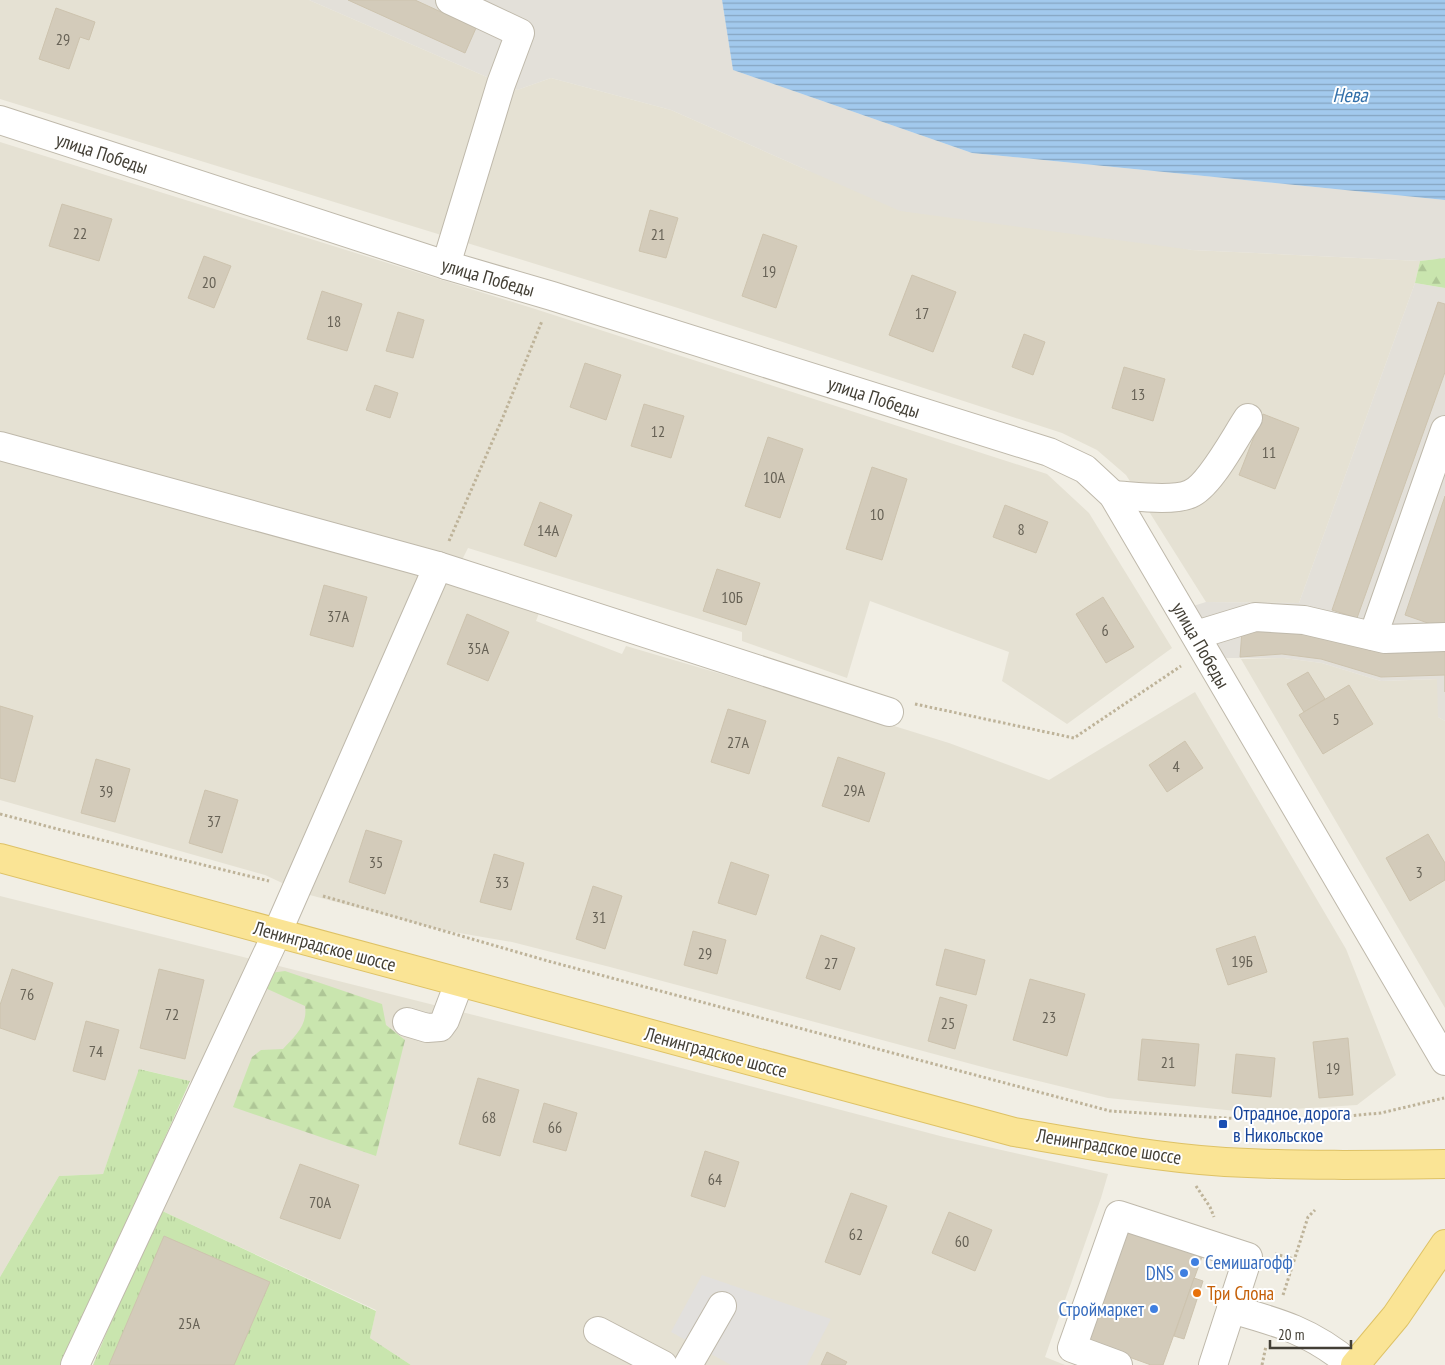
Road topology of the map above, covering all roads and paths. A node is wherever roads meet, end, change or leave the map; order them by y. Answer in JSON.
{"nodes":[{"id":1,"x":450,"y":0,"type":"edge"},
{"id":2,"x":0,"y":120,"type":"edge"},
{"id":3,"x":446,"y":265,"type":"junction"},
{"id":4,"x":552,"y":296,"type":"junction"},
{"id":5,"x":1248,"y":418,"type":"dead end"},
{"id":6,"x":1445,"y":430,"type":"edge"},
{"id":7,"x":0,"y":446,"type":"edge"},
{"id":8,"x":1113,"y":495,"type":"junction"},
{"id":9,"x":438,"y":566,"type":"junction"},
{"id":10,"x":1373,"y":636,"type":"junction"},
{"id":11,"x":1445,"y":637,"type":"edge"},
{"id":12,"x":1200,"y":642,"type":"junction"},
{"id":13,"x":889,"y":712,"type":"joint"},
{"id":14,"x":0,"y":814,"type":"edge"},
{"id":15,"x":0,"y":858,"type":"edge"},
{"id":16,"x":296,"y":888,"type":"junction"},
{"id":17,"x":277,"y":933,"type":"junction"},
{"id":18,"x":459,"y":983,"type":"junction"},
{"id":19,"x":407,"y":1022,"type":"dead end"},
{"id":20,"x":1445,"y":1061,"type":"edge"},
{"id":21,"x":1444,"y":1098,"type":"edge"},
{"id":22,"x":1176,"y":1157,"type":"junction"},
{"id":23,"x":1445,"y":1164,"type":"edge"},
{"id":24,"x":1315,"y":1210,"type":"dead end"},
{"id":25,"x":1445,"y":1244,"type":"edge"},
{"id":26,"x":1236,"y":1253,"type":"junction"},
{"id":27,"x":722,"y":1306,"type":"dead end"},
{"id":28,"x":1231,"y":1309,"type":"junction"},
{"id":29,"x":1274,"y":1321,"type":"junction"},
{"id":30,"x":598,"y":1330,"type":"dead end"},
{"id":31,"x":75,"y":1365,"type":"edge"},
{"id":32,"x":663,"y":1365,"type":"edge"},
{"id":33,"x":688,"y":1365,"type":"edge"},
{"id":34,"x":1118,"y":1365,"type":"edge"},
{"id":35,"x":1213,"y":1365,"type":"edge"},
{"id":36,"x":1262,"y":1365,"type":"edge"},
{"id":37,"x":1351,"y":1365,"type":"edge"},
{"id":38,"x":1355,"y":1365,"type":"edge"}],
"edges":[{"from":1,"to":3,"type":"street"},
{"from":2,"to":3,"type":"street","name":"улица Победы"},
{"from":3,"to":4,"type":"street","name":"улица Победы"},
{"from":4,"to":8,"type":"street","name":"улица Победы"},
{"from":4,"to":9,"type":"path"},
{"from":5,"to":8,"type":"street"},
{"from":6,"to":10,"type":"street"},
{"from":7,"to":9,"type":"street"},
{"from":8,"to":12,"type":"street","name":"улица Победы"},
{"from":9,"to":13,"type":"street"},
{"from":9,"to":16,"type":"street"},
{"from":10,"to":11,"type":"street"},
{"from":10,"to":12,"type":"street"},
{"from":12,"to":13,"type":"path"},
{"from":12,"to":20,"type":"street","name":"улица Победы"},
{"from":14,"to":16,"type":"path"},
{"from":15,"to":17,"type":"main road","name":"Ленинградское шоссе"},
{"from":16,"to":17,"type":"street"},
{"from":16,"to":21,"type":"path"},
{"from":17,"to":18,"type":"main road","name":"Ленинградское шоссе"},
{"from":17,"to":31,"type":"street"},
{"from":18,"to":19,"type":"street"},
{"from":18,"to":22,"type":"main road","name":"Ленинградское шоссе"},
{"from":22,"to":23,"type":"main road","name":"Ленинградское шоссе"},
{"from":22,"to":26,"type":"path"},
{"from":24,"to":29,"type":"path"},
{"from":25,"to":38,"type":"main road"},
{"from":26,"to":28,"type":"street"},
{"from":26,"to":34,"type":"street"},
{"from":27,"to":33,"type":"street"},
{"from":28,"to":29,"type":"street"},
{"from":28,"to":35,"type":"street"},
{"from":29,"to":36,"type":"path"},
{"from":29,"to":37,"type":"street"},
{"from":30,"to":32,"type":"street"}]}
